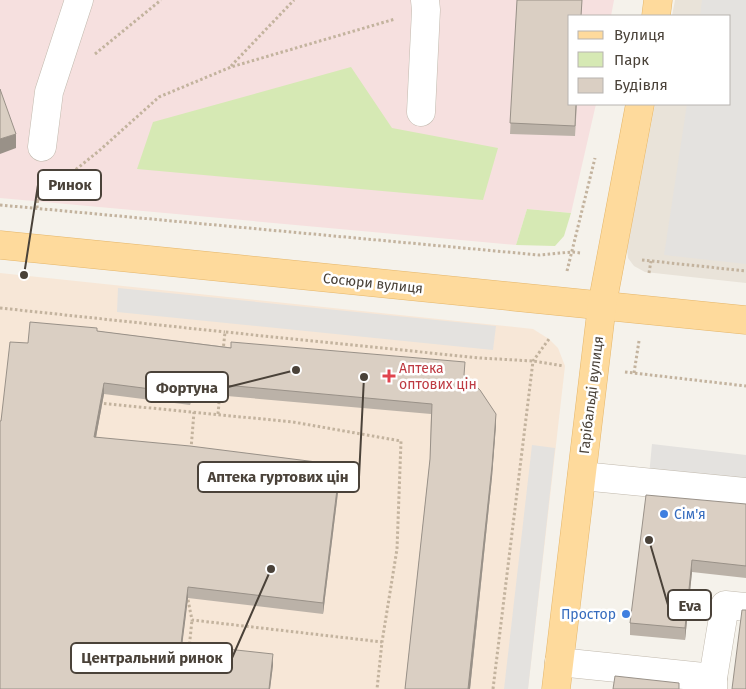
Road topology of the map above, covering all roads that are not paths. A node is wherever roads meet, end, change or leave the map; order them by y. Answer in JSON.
{"nodes":[{"id":1,"x":79,"y":0,"type":"edge"},
{"id":2,"x":658,"y":0,"type":"edge"},
{"id":3,"x":426,"y":5,"type":"edge"},
{"id":4,"x":656,"y":15,"type":"edge"},
{"id":5,"x":640,"y":105,"type":"edge"},
{"id":6,"x":421,"y":112,"type":"dead end"},
{"id":7,"x":42,"y":147,"type":"dead end"},
{"id":8,"x":0,"y":245,"type":"edge"},
{"id":9,"x":602,"y":305,"type":"junction"},
{"id":10,"x":746,"y":320,"type":"edge"},
{"id":11,"x":582,"y":476,"type":"junction"},
{"id":12,"x":746,"y":492,"type":"edge"},
{"id":13,"x":746,"y":607,"type":"edge"},
{"id":14,"x":559,"y":662,"type":"junction"},
{"id":15,"x":713,"y":684,"type":"edge"},
{"id":16,"x":556,"y":689,"type":"edge"}],
"edges":[{"from":1,"to":7,"type":"street"},
{"from":2,"to":4,"type":"main road"},
{"from":3,"to":6,"type":"street"},
{"from":5,"to":9,"type":"main road","name":"Гарібальді вулиця"},
{"from":8,"to":9,"type":"main road","name":"Сосюри вулиця"},
{"from":9,"to":10,"type":"main road","name":"Сосюри вулиця"},
{"from":9,"to":11,"type":"main road","name":"Гарібальді вулиця"},
{"from":11,"to":12,"type":"street"},
{"from":11,"to":14,"type":"main road","name":"Гарібальді вулиця"},
{"from":13,"to":15,"type":"street"},
{"from":14,"to":15,"type":"street"},
{"from":14,"to":16,"type":"main road","name":"Гарібальді вулиця"}]}
